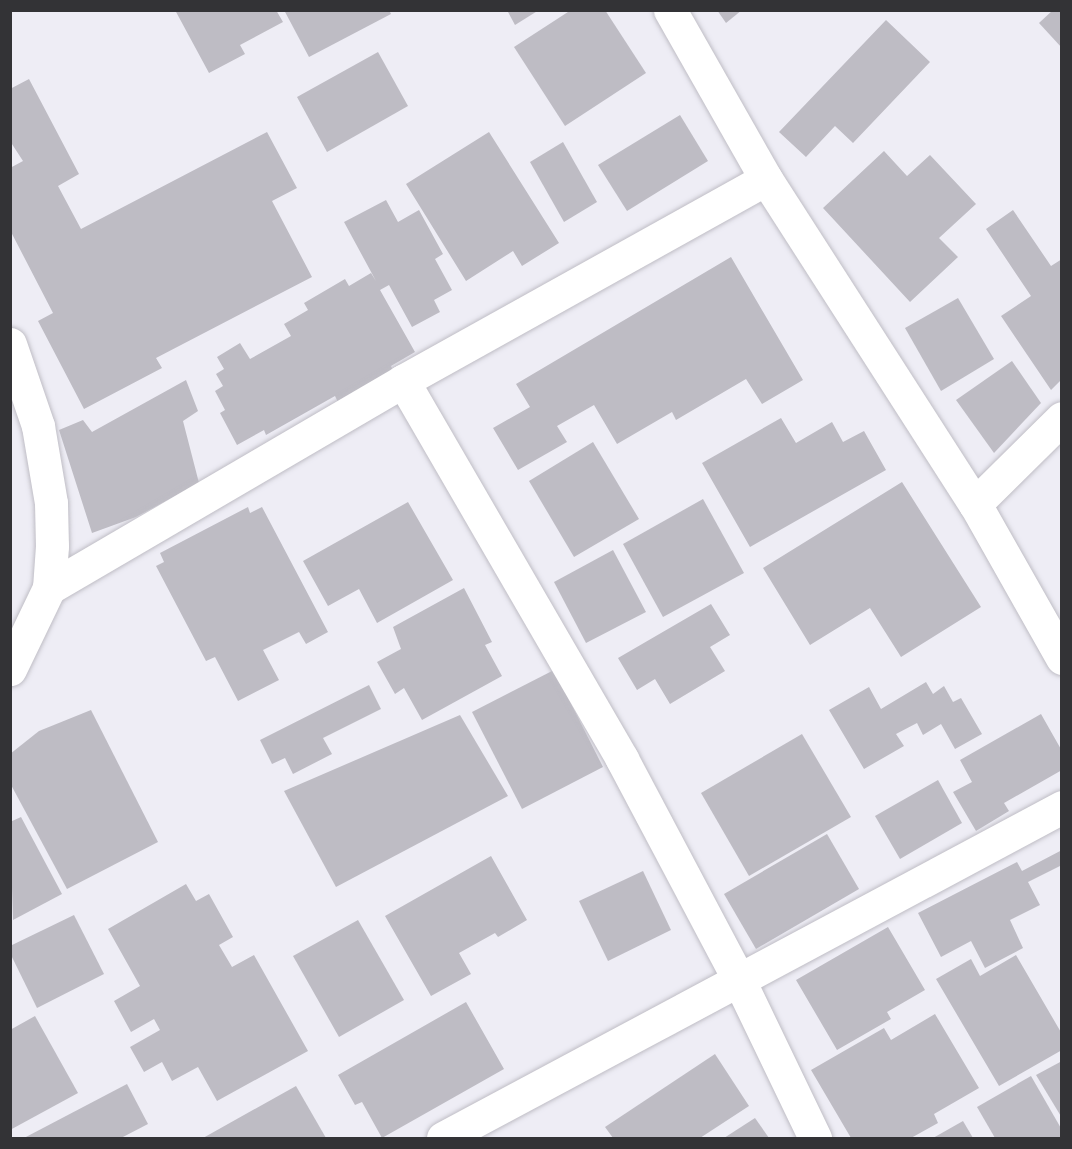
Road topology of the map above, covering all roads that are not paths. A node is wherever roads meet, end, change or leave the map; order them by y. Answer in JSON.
{"nodes":[{"id":1,"x":670,"y":10,"type":"edge"},
{"id":2,"x":766,"y":179,"type":"junction"},
{"id":3,"x":10,"y":344,"type":"edge"},
{"id":4,"x":403,"y":381,"type":"junction"},
{"id":5,"x":1062,"y":418,"type":"edge"},
{"id":6,"x":975,"y":504,"type":"junction"},
{"id":7,"x":49,"y":588,"type":"junction"},
{"id":8,"x":1062,"y":658,"type":"edge"},
{"id":9,"x":10,"y":669,"type":"edge"},
{"id":10,"x":1062,"y":807,"type":"edge"},
{"id":11,"x":738,"y":978,"type":"junction"},
{"id":12,"x":444,"y":1138,"type":"edge"},
{"id":13,"x":815,"y":1138,"type":"edge"}],
"edges":[{"from":1,"to":2,"type":"street"},
{"from":2,"to":4,"type":"street"},
{"from":2,"to":6,"type":"street"},
{"from":3,"to":7,"type":"street"},
{"from":4,"to":7,"type":"street"},
{"from":4,"to":11,"type":"street"},
{"from":5,"to":6,"type":"street"},
{"from":6,"to":8,"type":"street"},
{"from":7,"to":9,"type":"street"},
{"from":10,"to":11,"type":"street"},
{"from":11,"to":12,"type":"street"},
{"from":11,"to":13,"type":"street"}]}
